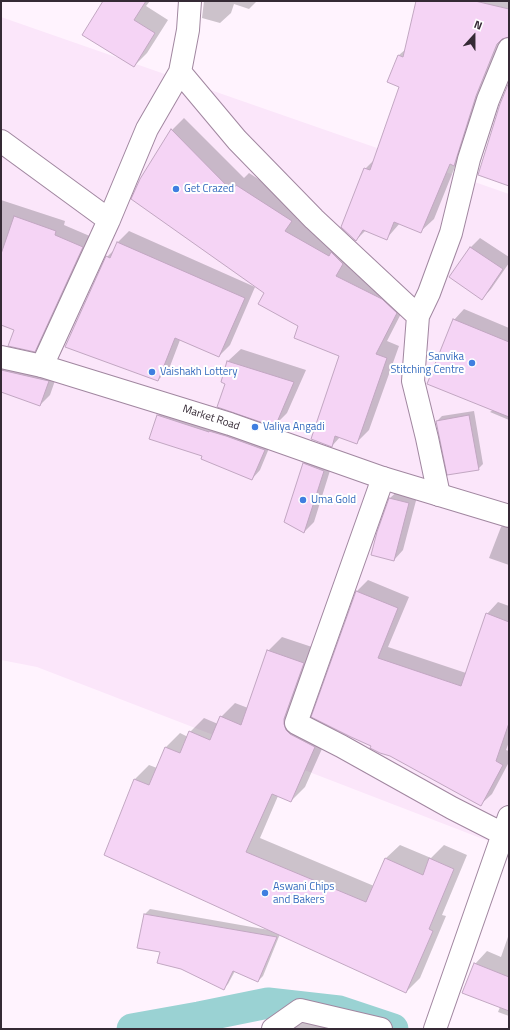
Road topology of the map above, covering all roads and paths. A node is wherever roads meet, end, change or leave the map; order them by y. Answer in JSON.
{"nodes":[{"id":1,"x":190,"y":1,"type":"edge"},
{"id":2,"x":509,"y":49,"type":"edge"},
{"id":3,"x":180,"y":72,"type":"junction"},
{"id":4,"x":1,"y":140,"type":"edge"},
{"id":5,"x":109,"y":220,"type":"junction"},
{"id":6,"x":418,"y":316,"type":"junction"},
{"id":7,"x":1,"y":356,"type":"edge"},
{"id":8,"x":42,"y":366,"type":"junction"},
{"id":9,"x":383,"y":478,"type":"junction"},
{"id":10,"x":439,"y":495,"type":"junction"},
{"id":11,"x":509,"y":516,"type":"edge"},
{"id":12,"x":507,"y":829,"type":"edge"},
{"id":13,"x":272,"y":1029,"type":"edge"},
{"id":14,"x":381,"y":1029,"type":"edge"},
{"id":15,"x":435,"y":1029,"type":"edge"}],
"edges":[{"from":1,"to":3,"type":"street"},
{"from":2,"to":6,"type":"street"},
{"from":3,"to":5,"type":"street"},
{"from":3,"to":6,"type":"street"},
{"from":4,"to":5,"type":"street"},
{"from":5,"to":8,"type":"street"},
{"from":6,"to":10,"type":"street"},
{"from":7,"to":8,"type":"street","name":"Market Road"},
{"from":8,"to":9,"type":"street","name":"Market Road"},
{"from":9,"to":10,"type":"street","name":"Market Road"},
{"from":9,"to":12,"type":"street"},
{"from":10,"to":11,"type":"street","name":"Market Road"},
{"from":12,"to":15,"type":"street"},
{"from":13,"to":14,"type":"street"}]}
